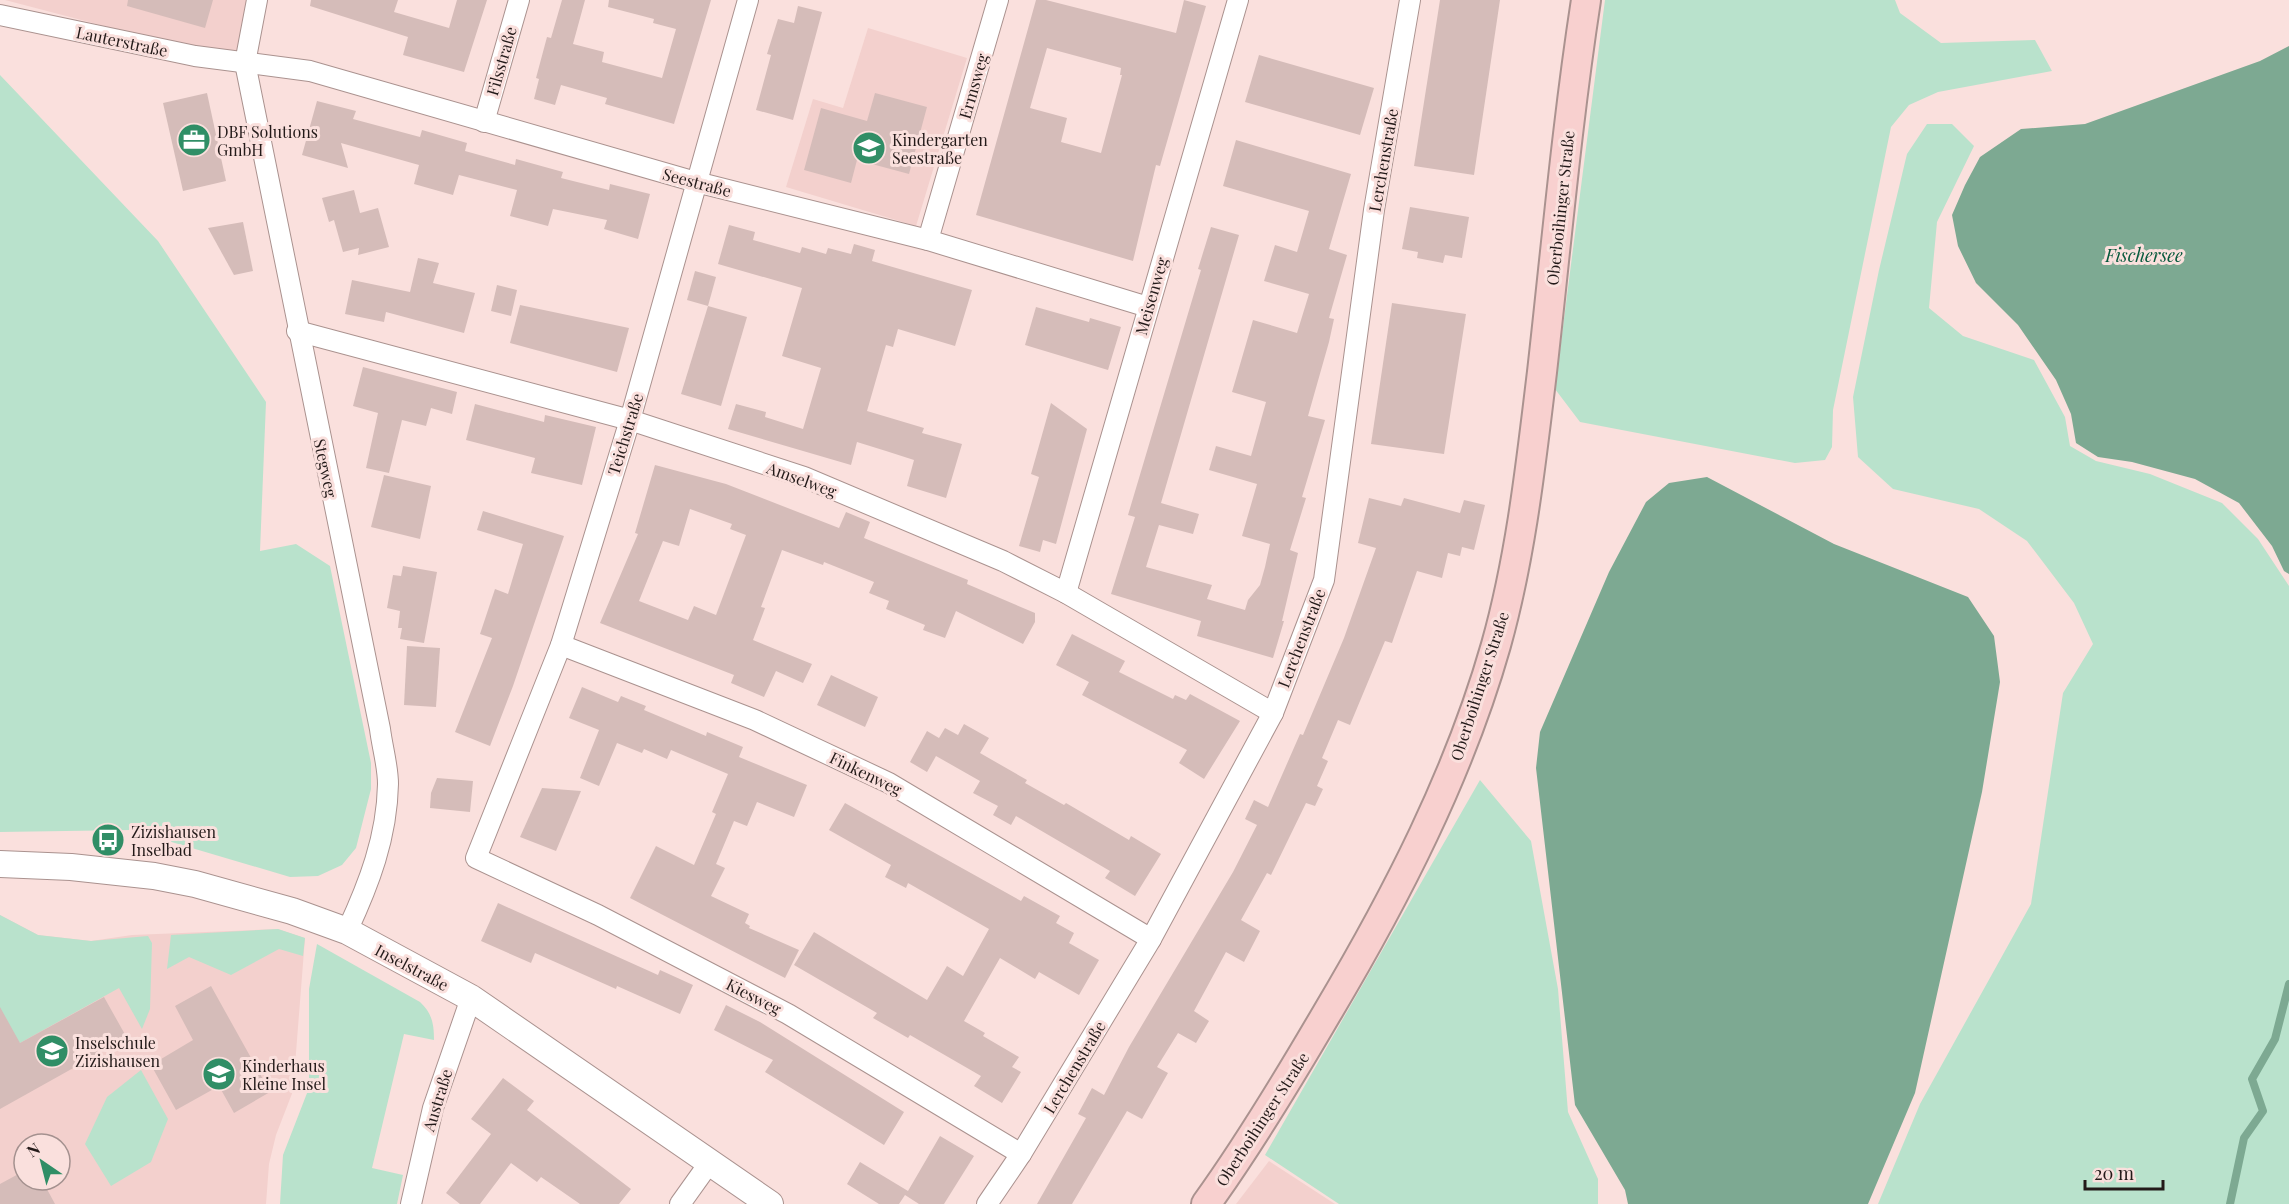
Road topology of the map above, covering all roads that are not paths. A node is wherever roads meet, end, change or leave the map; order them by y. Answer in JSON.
{"nodes":[{"id":1,"x":257,"y":0,"type":"edge"},
{"id":2,"x":519,"y":0,"type":"edge"},
{"id":3,"x":748,"y":0,"type":"edge"},
{"id":4,"x":998,"y":0,"type":"edge"},
{"id":5,"x":1238,"y":0,"type":"edge"},
{"id":6,"x":1410,"y":0,"type":"edge"},
{"id":7,"x":1586,"y":0,"type":"edge"},
{"id":8,"x":0,"y":15,"type":"edge"},
{"id":9,"x":245,"y":63,"type":"junction"},
{"id":10,"x":484,"y":123,"type":"junction"},
{"id":11,"x":696,"y":182,"type":"junction"},
{"id":12,"x":928,"y":240,"type":"junction"},
{"id":13,"x":1148,"y":307,"type":"junction"},
{"id":14,"x":297,"y":331,"type":"junction"},
{"id":15,"x":630,"y":420,"type":"junction"},
{"id":16,"x":1066,"y":593,"type":"junction"},
{"id":17,"x":561,"y":645,"type":"junction"},
{"id":18,"x":1273,"y":712,"type":"junction"},
{"id":19,"x":476,"y":858,"type":"joint"},
{"id":20,"x":0,"y":864,"type":"edge"},
{"id":21,"x":347,"y":931,"type":"junction"},
{"id":22,"x":1151,"y":939,"type":"junction"},
{"id":23,"x":471,"y":998,"type":"junction"},
{"id":24,"x":1022,"y":1154,"type":"junction"},
{"id":25,"x":710,"y":1162,"type":"junction"},
{"id":26,"x":411,"y":1204,"type":"edge"},
{"id":27,"x":680,"y":1204,"type":"edge"},
{"id":28,"x":770,"y":1204,"type":"edge"},
{"id":29,"x":987,"y":1204,"type":"edge"},
{"id":30,"x":1206,"y":1204,"type":"edge"}],
"edges":[{"from":1,"to":9,"type":"street","name":"Stegweg"},
{"from":2,"to":10,"type":"street","name":"Filsstraße"},
{"from":3,"to":11,"type":"street","name":"Teichstraße"},
{"from":4,"to":12,"type":"street","name":"Ermsweg"},
{"from":5,"to":13,"type":"street","name":"Meisenweg"},
{"from":6,"to":18,"type":"street","name":"Lerchenstraße"},
{"from":7,"to":30,"type":"main road","name":"Oberboihinger Straße"},
{"from":8,"to":9,"type":"street","name":"Lauterstraße"},
{"from":9,"to":10,"type":"street","name":"Seestraße"},
{"from":9,"to":14,"type":"street","name":"Stegweg"},
{"from":10,"to":11,"type":"street","name":"Seestraße"},
{"from":11,"to":12,"type":"street","name":"Seestraße"},
{"from":11,"to":15,"type":"street","name":"Teichstraße"},
{"from":12,"to":13,"type":"street","name":"Seestraße"},
{"from":13,"to":16,"type":"street","name":"Meisenweg"},
{"from":14,"to":15,"type":"street","name":"Amselweg"},
{"from":14,"to":21,"type":"street","name":"Stegweg"},
{"from":15,"to":16,"type":"street","name":"Amselweg"},
{"from":15,"to":17,"type":"street","name":"Teichstraße"},
{"from":16,"to":18,"type":"street","name":"Amselweg"},
{"from":17,"to":19,"type":"street","name":"Teichstraße"},
{"from":17,"to":22,"type":"street","name":"Finkenweg"},
{"from":18,"to":22,"type":"street","name":"Lerchenstraße"},
{"from":19,"to":24,"type":"street","name":"Kiesweg"},
{"from":20,"to":21,"type":"street","name":"Inselstraße"},
{"from":21,"to":23,"type":"street","name":"Inselstraße"},
{"from":22,"to":24,"type":"street","name":"Lerchenstraße"},
{"from":23,"to":25,"type":"street","name":"Inselstraße"},
{"from":23,"to":26,"type":"street","name":"Austraße"},
{"from":24,"to":29,"type":"street","name":"Lerchenstraße"},
{"from":25,"to":27,"type":"street"},
{"from":25,"to":28,"type":"street","name":"Inselstraße"}]}
